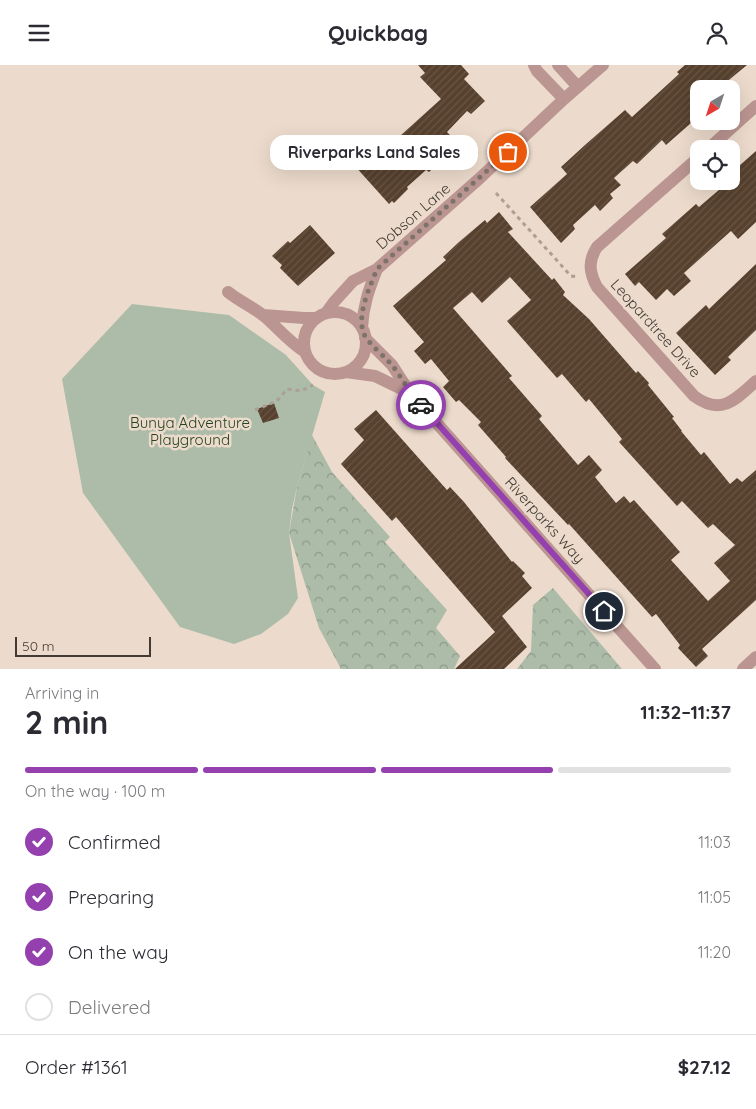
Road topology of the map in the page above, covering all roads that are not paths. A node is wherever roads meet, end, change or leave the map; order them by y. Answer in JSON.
{"nodes":[{"id":1,"x":534,"y":65,"type":"edge"},
{"id":2,"x":558,"y":65,"type":"edge"},
{"id":3,"x":603,"y":65,"type":"edge"},
{"id":4,"x":578,"y":87,"type":"junction"},
{"id":5,"x":564,"y":99,"type":"junction"},
{"id":6,"x":756,"y":106,"type":"edge"},
{"id":7,"x":718,"y":140,"type":"edge"},
{"id":8,"x":690,"y":165,"type":"edge"},
{"id":9,"x":377,"y":269,"type":"junction"},
{"id":10,"x":228,"y":292,"type":"dead end"},
{"id":11,"x":263,"y":315,"type":"junction"},
{"id":12,"x":322,"y":315,"type":"junction"},
{"id":13,"x":364,"y":333,"type":"junction"},
{"id":14,"x":305,"y":352,"type":"junction"},
{"id":15,"x":346,"y":372,"type":"junction"},
{"id":16,"x":756,"y":381,"type":"edge"},
{"id":17,"x":410,"y":393,"type":"junction"},
{"id":18,"x":756,"y":657,"type":"edge"},
{"id":19,"x":655,"y":669,"type":"edge"},
{"id":20,"x":743,"y":669,"type":"edge"}],
"edges":[{"from":1,"to":5,"type":"street"},
{"from":2,"to":4,"type":"street"},
{"from":3,"to":4,"type":"street","name":"Dobson Lane"},
{"from":4,"to":5,"type":"street","name":"Dobson Lane"},
{"from":5,"to":9,"type":"street","name":"Dobson Lane"},
{"from":6,"to":7,"type":"street"},
{"from":8,"to":16,"type":"street","name":"Leopardtree Drive"},
{"from":9,"to":12,"type":"street","name":"Dobson Lane"},
{"from":9,"to":13,"type":"street","name":"Dobson Lane"},
{"from":10,"to":11,"type":"street"},
{"from":11,"to":12,"type":"street"},
{"from":11,"to":14,"type":"street"},
{"from":12,"to":13,"type":"street"},
{"from":12,"to":14,"type":"street"},
{"from":13,"to":15,"type":"street"},
{"from":13,"to":17,"type":"street","name":"Riverparks Way"},
{"from":14,"to":15,"type":"street"},
{"from":15,"to":17,"type":"street","name":"Riverparks Way"},
{"from":17,"to":19,"type":"street","name":"Riverparks Way"},
{"from":18,"to":20,"type":"street"}]}
